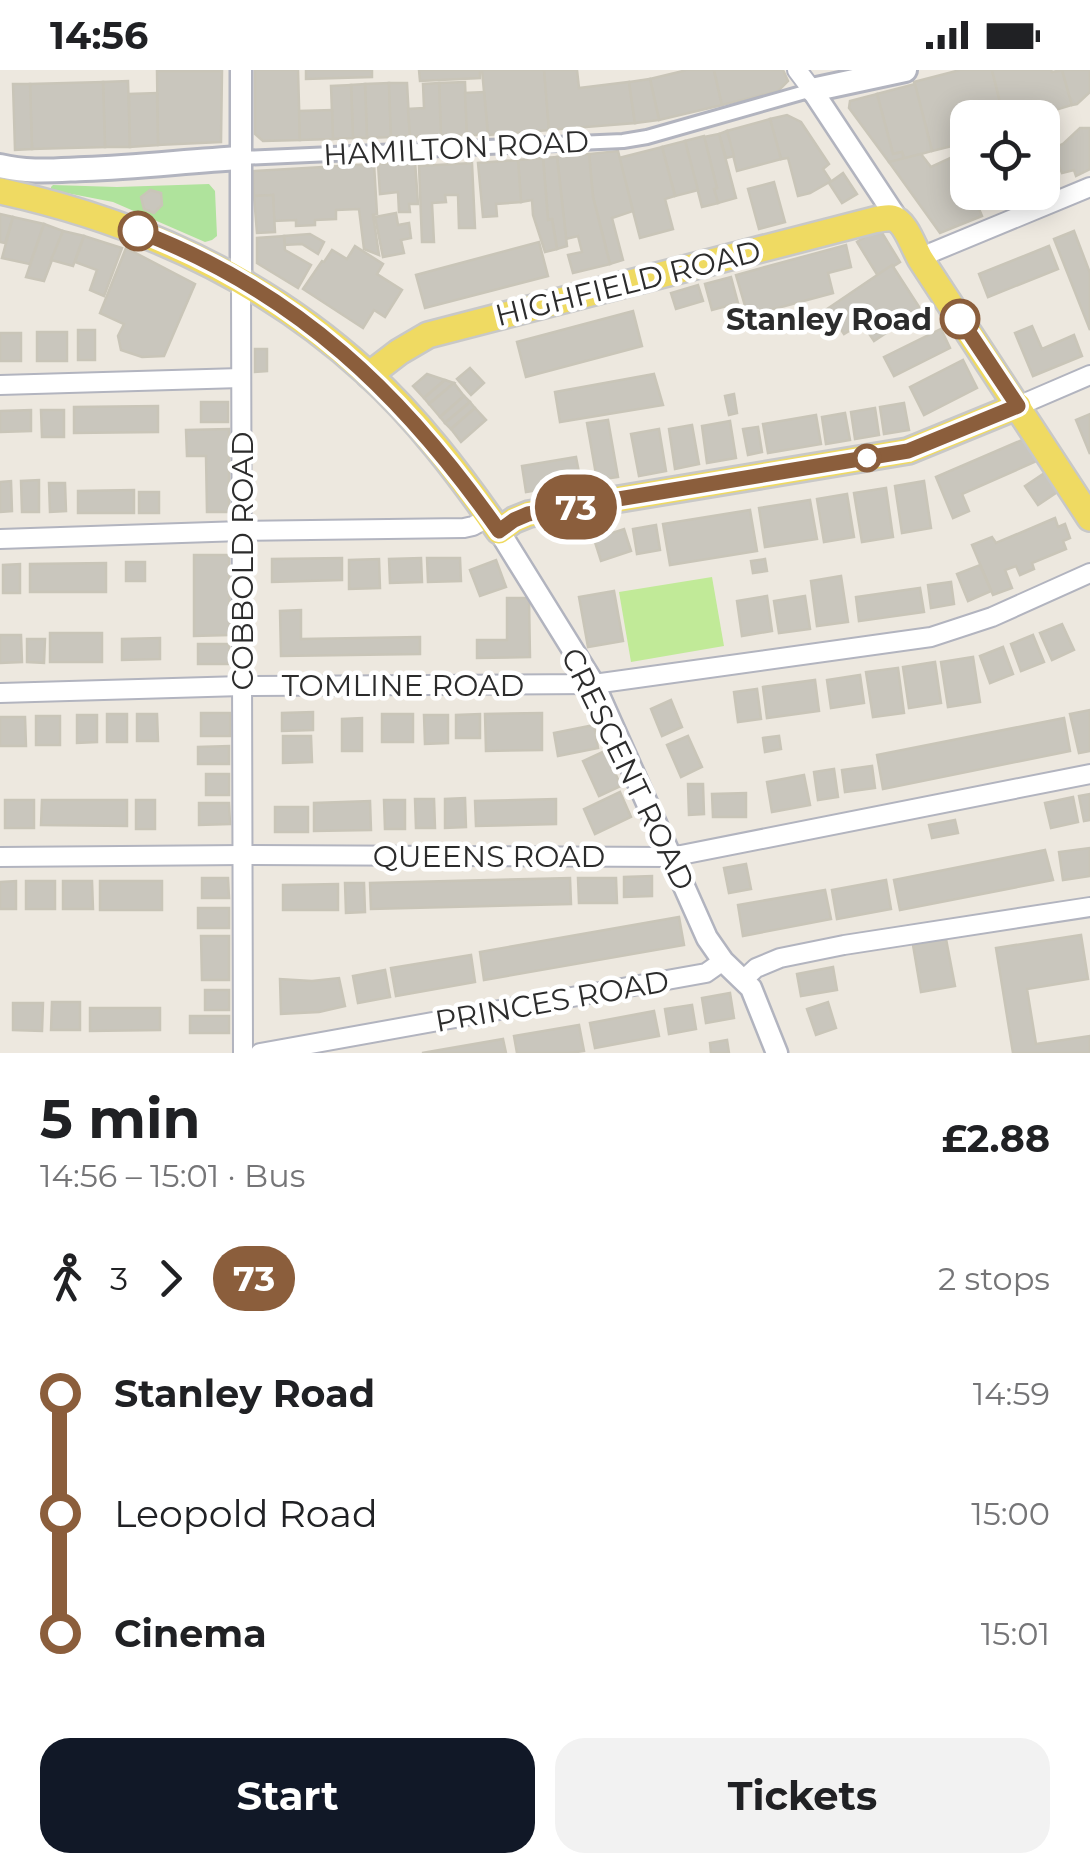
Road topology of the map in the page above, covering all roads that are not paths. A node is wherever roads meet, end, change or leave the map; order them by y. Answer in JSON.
{"nodes":[{"id":1,"x":241,"y":70,"type":"edge"},
{"id":2,"x":798,"y":70,"type":"edge"},
{"id":3,"x":905,"y":70,"type":"edge"},
{"id":4,"x":812,"y":90,"type":"junction"},
{"id":5,"x":241,"y":158,"type":"junction"},
{"id":6,"x":0,"y":166,"type":"edge"},
{"id":7,"x":1090,"y":187,"type":"edge"},
{"id":8,"x":0,"y":191,"type":"edge"},
{"id":9,"x":898,"y":220,"type":"junction"},
{"id":10,"x":920,"y":260,"type":"junction"},
{"id":11,"x":241,"y":282,"type":"junction"},
{"id":12,"x":369,"y":375,"type":"junction"},
{"id":13,"x":1090,"y":375,"type":"edge"},
{"id":14,"x":242,"y":378,"type":"junction"},
{"id":15,"x":0,"y":385,"type":"edge"},
{"id":16,"x":1018,"y":406,"type":"junction"},
{"id":17,"x":1090,"y":518,"type":"edge"},
{"id":18,"x":494,"y":524,"type":"junction"},
{"id":19,"x":242,"y":532,"type":"junction"},
{"id":20,"x":0,"y":539,"type":"edge"},
{"id":21,"x":1090,"y":573,"type":"edge"},
{"id":22,"x":594,"y":684,"type":"junction"},
{"id":23,"x":242,"y":686,"type":"junction"},
{"id":24,"x":0,"y":693,"type":"edge"},
{"id":25,"x":1090,"y":774,"type":"edge"},
{"id":26,"x":243,"y":855,"type":"junction"},
{"id":27,"x":0,"y":857,"type":"edge"},
{"id":28,"x":672,"y":857,"type":"junction"},
{"id":29,"x":1090,"y":907,"type":"edge"},
{"id":30,"x":723,"y":960,"type":"junction"},
{"id":31,"x":743,"y":980,"type":"junction"},
{"id":32,"x":244,"y":1053,"type":"edge"},
{"id":33,"x":260,"y":1053,"type":"edge"},
{"id":34,"x":777,"y":1053,"type":"edge"}],
"edges":[{"from":1,"to":5,"type":"street","name":"COBBOLD ROAD"},
{"from":2,"to":4,"type":"street"},
{"from":3,"to":4,"type":"main road","name":"HAMILTON ROAD"},
{"from":4,"to":5,"type":"street","name":"HAMILTON ROAD"},
{"from":4,"to":9,"type":"street"},
{"from":5,"to":6,"type":"main road","name":"HAMILTON ROAD"},
{"from":5,"to":11,"type":"street","name":"COBBOLD ROAD"},
{"from":7,"to":10,"type":"street"},
{"from":8,"to":11,"type":"main road"},
{"from":9,"to":10,"type":"main road"},
{"from":9,"to":12,"type":"main road","name":"HIGHFIELD ROAD"},
{"from":10,"to":16,"type":"main road"},
{"from":11,"to":12,"type":"main road","name":"CRESCENT ROAD"},
{"from":11,"to":14,"type":"street","name":"COBBOLD ROAD"},
{"from":12,"to":18,"type":"main road","name":"CRESCENT ROAD"},
{"from":13,"to":16,"type":"street"},
{"from":14,"to":15,"type":"street"},
{"from":14,"to":19,"type":"street","name":"COBBOLD ROAD"},
{"from":16,"to":17,"type":"main road"},
{"from":16,"to":18,"type":"main road"},
{"from":18,"to":19,"type":"street"},
{"from":18,"to":22,"type":"street","name":"CRESCENT ROAD"},
{"from":19,"to":20,"type":"street"},
{"from":19,"to":23,"type":"street","name":"COBBOLD ROAD"},
{"from":21,"to":22,"type":"street","name":"TOMLINE ROAD"},
{"from":22,"to":23,"type":"street","name":"TOMLINE ROAD"},
{"from":22,"to":28,"type":"street","name":"CRESCENT ROAD"},
{"from":23,"to":24,"type":"street","name":"TOMLINE ROAD"},
{"from":23,"to":26,"type":"street","name":"COBBOLD ROAD"},
{"from":25,"to":28,"type":"street","name":"QUEENS ROAD"},
{"from":26,"to":27,"type":"street","name":"QUEENS ROAD"},
{"from":26,"to":28,"type":"street","name":"QUEENS ROAD"},
{"from":26,"to":32,"type":"street","name":"COBBOLD ROAD"},
{"from":28,"to":30,"type":"street","name":"CRESCENT ROAD"},
{"from":29,"to":31,"type":"street"},
{"from":30,"to":31,"type":"street","name":"CRESCENT ROAD"},
{"from":30,"to":33,"type":"street","name":"PRINCES ROAD"},
{"from":31,"to":34,"type":"street","name":"CRESCENT ROAD"}]}
